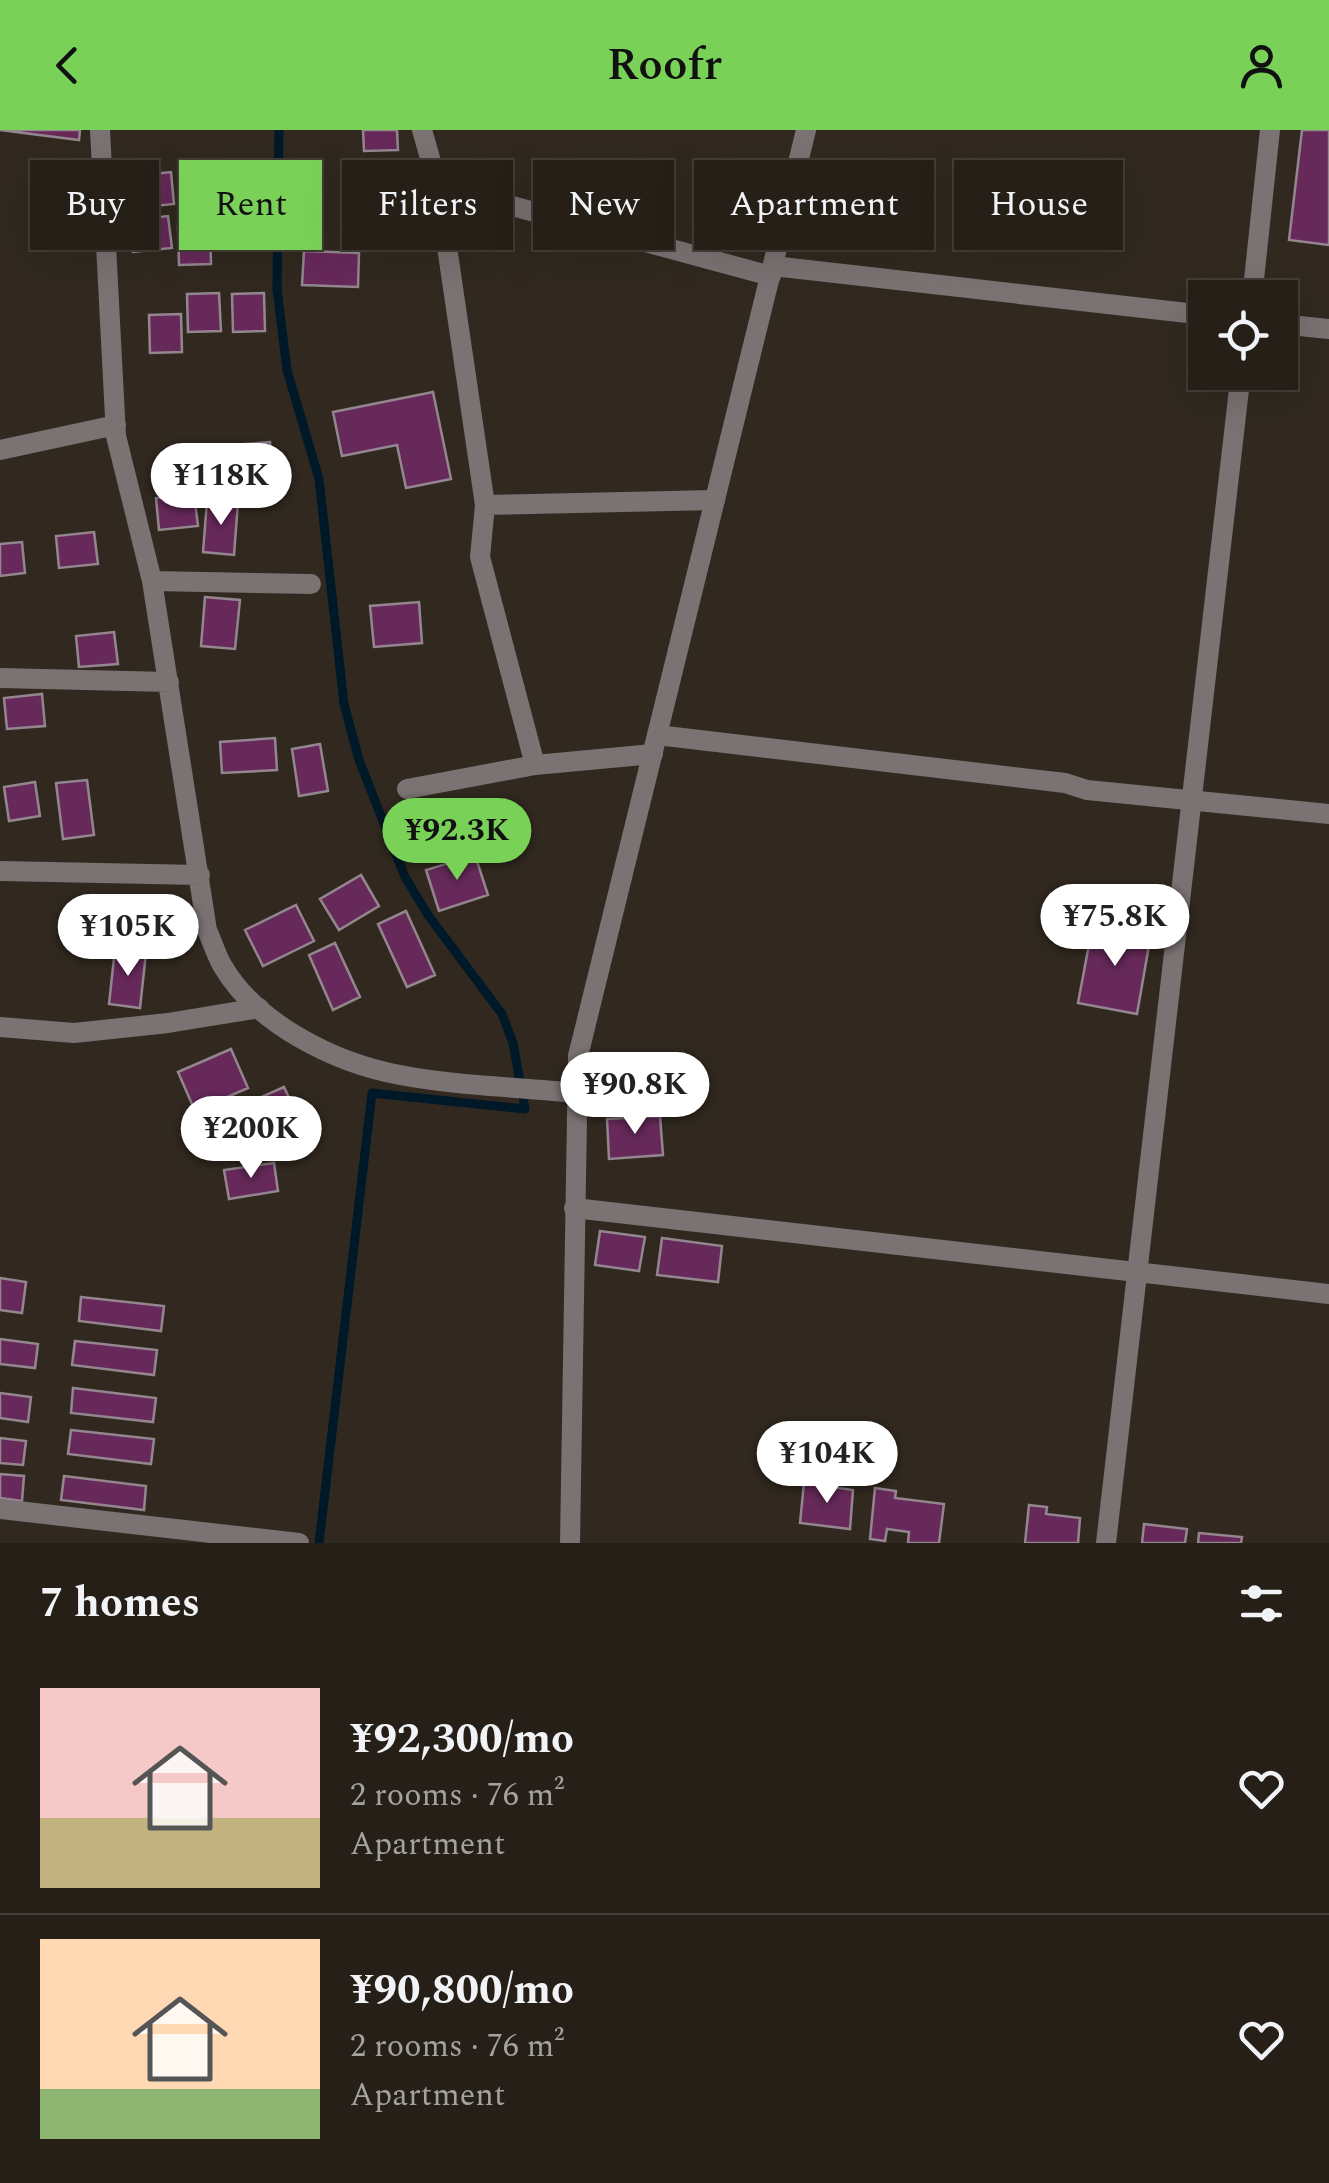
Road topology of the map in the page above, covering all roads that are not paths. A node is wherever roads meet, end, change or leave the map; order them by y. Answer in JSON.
{"nodes":[{"id":1,"x":100,"y":130,"type":"edge"},
{"id":2,"x":422,"y":130,"type":"edge"},
{"id":3,"x":806,"y":130,"type":"edge"},
{"id":4,"x":1270,"y":130,"type":"edge"},
{"id":5,"x":431,"y":160,"type":"edge"},
{"id":6,"x":513,"y":205,"type":"edge"},
{"id":7,"x":447,"y":250,"type":"edge"},
{"id":8,"x":772,"y":271,"type":"junction"},
{"id":9,"x":1254,"y":280,"type":"edge"},
{"id":10,"x":1188,"y":313,"type":"edge"},
{"id":11,"x":1298,"y":326,"type":"edge"},
{"id":12,"x":1329,"y":329,"type":"edge"},
{"id":13,"x":1239,"y":390,"type":"edge"},
{"id":14,"x":116,"y":425,"type":"junction"},
{"id":15,"x":0,"y":450,"type":"edge"},
{"id":16,"x":715,"y":500,"type":"junction"},
{"id":17,"x":484,"y":505,"type":"junction"},
{"id":18,"x":152,"y":581,"type":"junction"},
{"id":19,"x":312,"y":584,"type":"dead end"},
{"id":20,"x":0,"y":678,"type":"edge"},
{"id":21,"x":168,"y":682,"type":"junction"},
{"id":22,"x":655,"y":744,"type":"junction"},
{"id":23,"x":535,"y":765,"type":"junction"},
{"id":24,"x":407,"y":789,"type":"dead end"},
{"id":25,"x":1192,"y":798,"type":"junction"},
{"id":26,"x":1329,"y":814,"type":"edge"},
{"id":27,"x":0,"y":871,"type":"edge"},
{"id":28,"x":200,"y":875,"type":"junction"},
{"id":29,"x":259,"y":1008,"type":"junction"},
{"id":30,"x":0,"y":1027,"type":"edge"},
{"id":31,"x":575,"y":1092,"type":"junction"},
{"id":32,"x":574,"y":1208,"type":"junction"},
{"id":33,"x":1138,"y":1273,"type":"junction"},
{"id":34,"x":1329,"y":1294,"type":"edge"},
{"id":35,"x":0,"y":1508,"type":"edge"},
{"id":36,"x":299,"y":1543,"type":"edge"},
{"id":37,"x":570,"y":1543,"type":"edge"},
{"id":38,"x":1106,"y":1543,"type":"edge"}],
"edges":[{"from":1,"to":14,"type":"street"},
{"from":2,"to":5,"type":"street"},
{"from":3,"to":8,"type":"street"},
{"from":4,"to":9,"type":"street"},
{"from":6,"to":8,"type":"street"},
{"from":7,"to":17,"type":"street"},
{"from":8,"to":10,"type":"street"},
{"from":8,"to":16,"type":"street"},
{"from":11,"to":12,"type":"street"},
{"from":13,"to":25,"type":"street"},
{"from":14,"to":15,"type":"street"},
{"from":14,"to":18,"type":"street"},
{"from":16,"to":17,"type":"street"},
{"from":16,"to":22,"type":"street"},
{"from":17,"to":23,"type":"street"},
{"from":18,"to":19,"type":"street"},
{"from":18,"to":21,"type":"street"},
{"from":20,"to":21,"type":"street"},
{"from":21,"to":28,"type":"street"},
{"from":22,"to":23,"type":"street"},
{"from":22,"to":25,"type":"street"},
{"from":22,"to":31,"type":"street"},
{"from":23,"to":24,"type":"street"},
{"from":25,"to":26,"type":"street"},
{"from":25,"to":33,"type":"street"},
{"from":27,"to":28,"type":"street"},
{"from":28,"to":29,"type":"street"},
{"from":29,"to":30,"type":"street"},
{"from":29,"to":31,"type":"street"},
{"from":31,"to":32,"type":"street"},
{"from":32,"to":33,"type":"street"},
{"from":32,"to":37,"type":"street"},
{"from":33,"to":34,"type":"street"},
{"from":33,"to":38,"type":"street"},
{"from":35,"to":36,"type":"street"}]}
